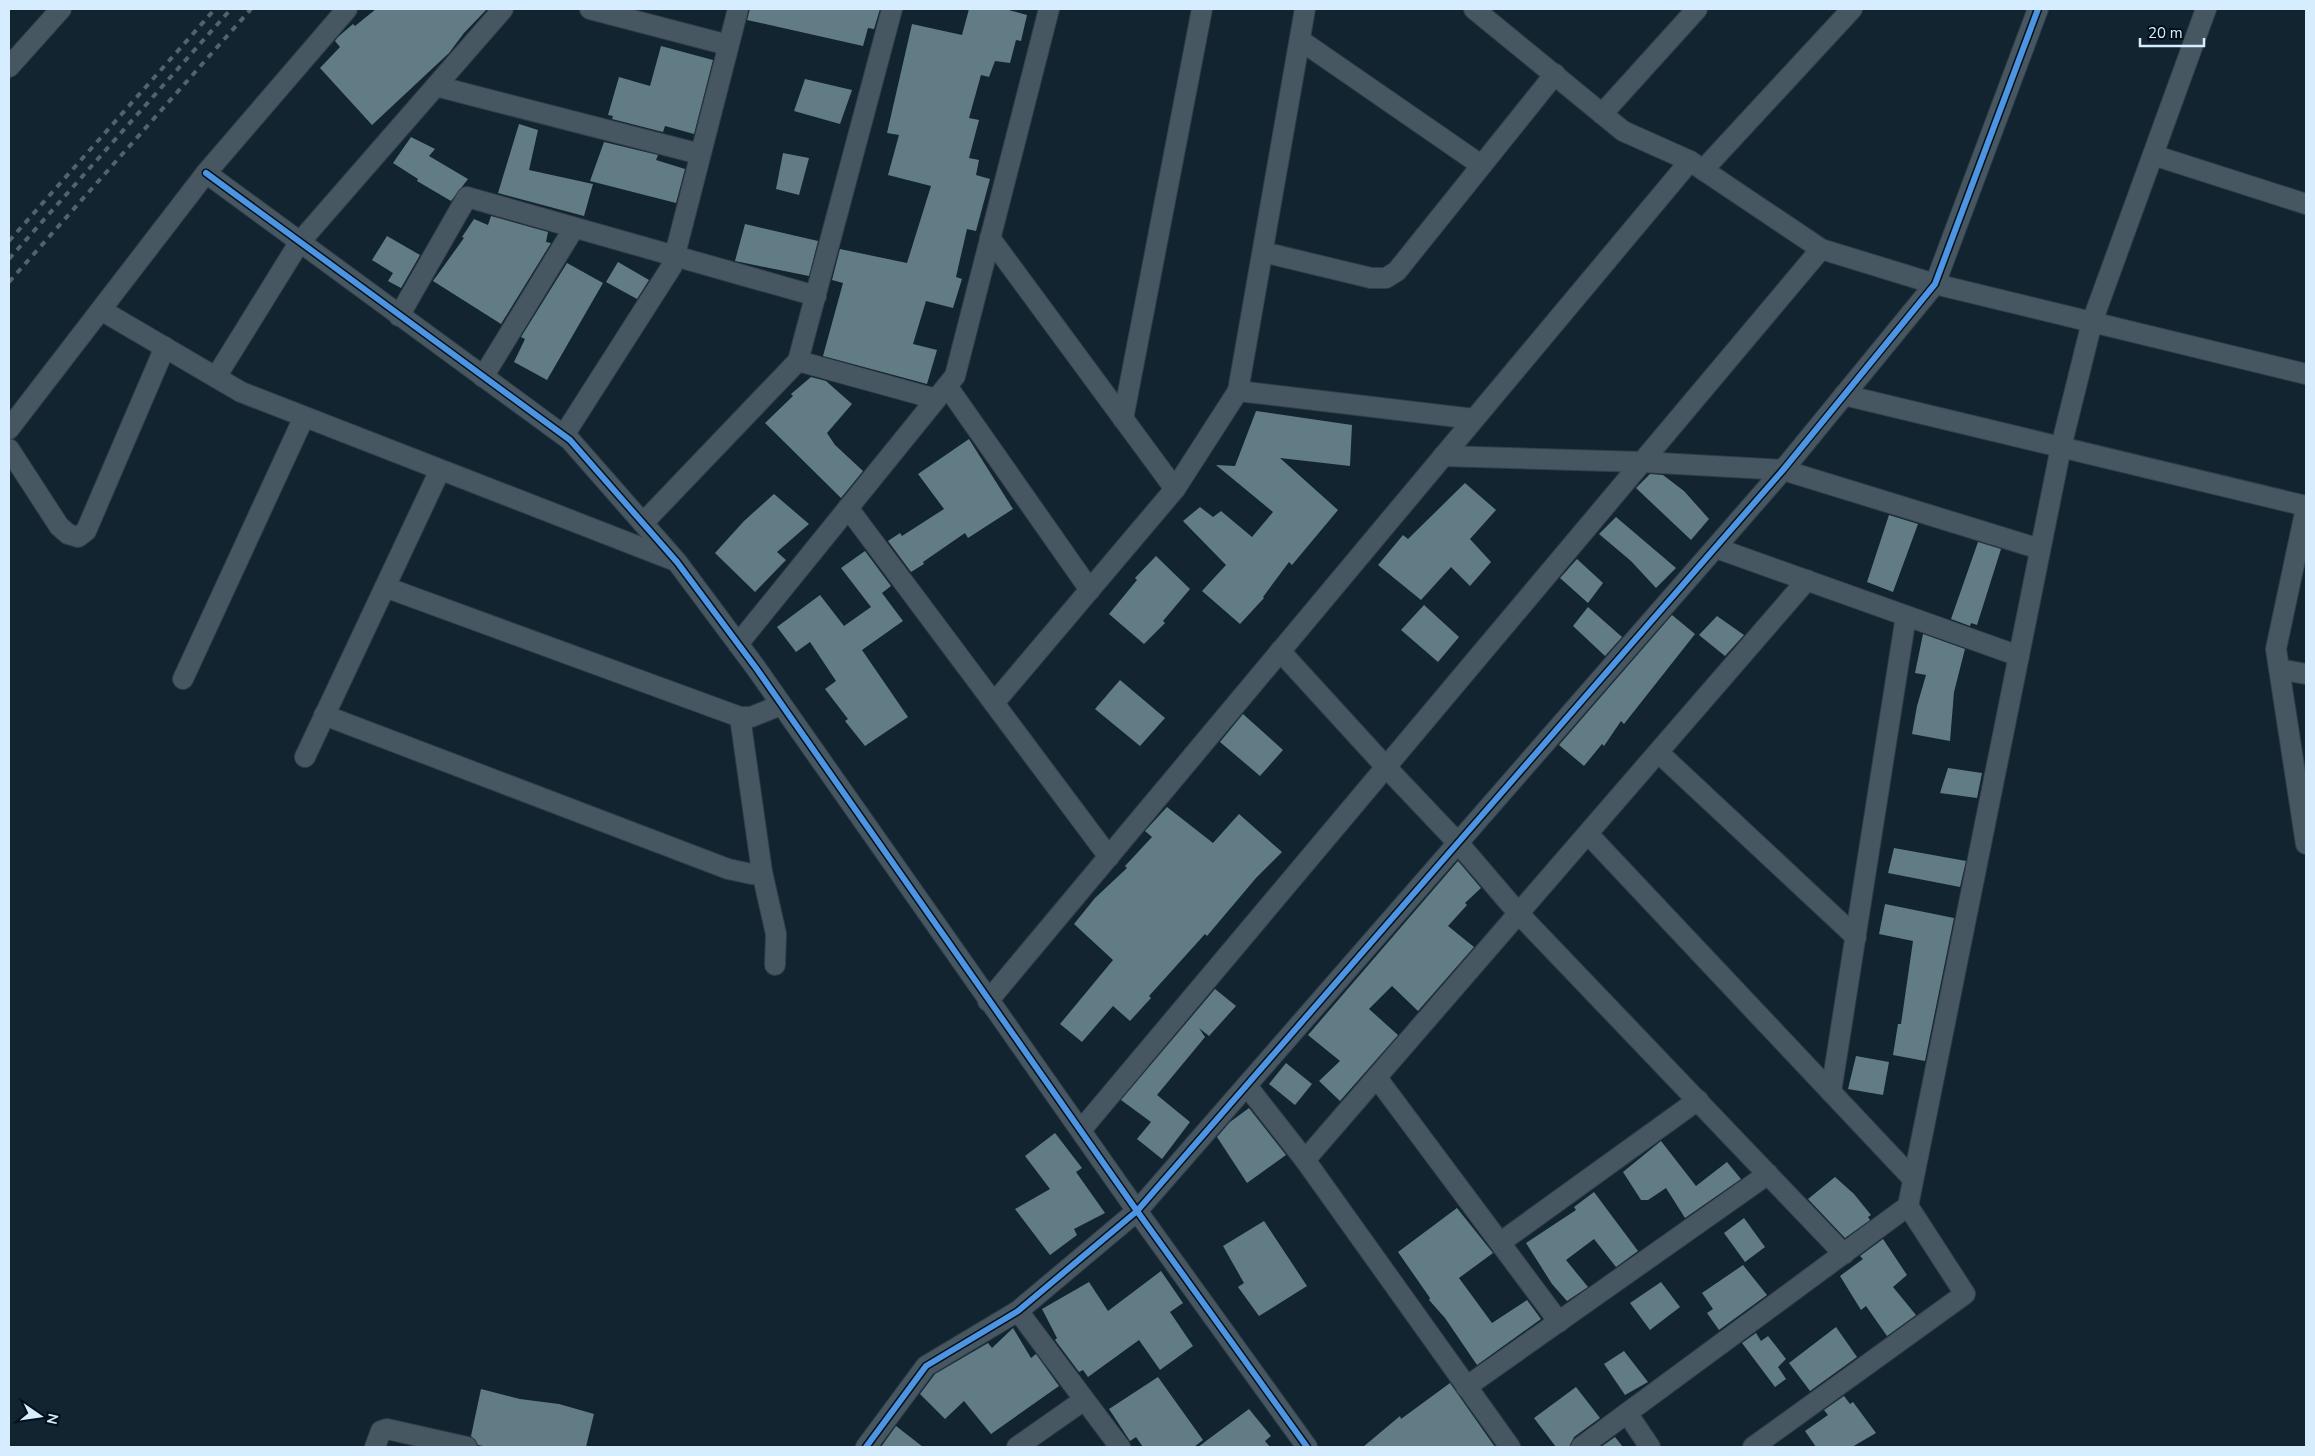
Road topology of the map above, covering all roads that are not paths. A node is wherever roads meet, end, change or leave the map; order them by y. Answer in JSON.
{"nodes":[{"id":1,"x":62,"y":9,"type":"edge"},
{"id":2,"x":347,"y":9,"type":"edge"},
{"id":3,"x":503,"y":9,"type":"edge"},
{"id":4,"x":590,"y":9,"type":"edge"},
{"id":5,"x":738,"y":9,"type":"edge"},
{"id":6,"x":892,"y":9,"type":"edge"},
{"id":7,"x":1049,"y":9,"type":"edge"},
{"id":8,"x":1202,"y":9,"type":"edge"},
{"id":9,"x":1305,"y":9,"type":"edge"},
{"id":10,"x":1474,"y":9,"type":"edge"},
{"id":11,"x":1697,"y":9,"type":"edge"},
{"id":12,"x":1852,"y":9,"type":"edge"},
{"id":13,"x":2038,"y":9,"type":"edge"},
{"id":14,"x":2206,"y":9,"type":"edge"},
{"id":15,"x":1300,"y":40,"type":"junction"},
{"id":16,"x":728,"y":45,"type":"junction"},
{"id":17,"x":9,"y":67,"type":"edge"},
{"id":18,"x":1555,"y":74,"type":"junction"},
{"id":19,"x":436,"y":86,"type":"junction"},
{"id":20,"x":1602,"y":114,"type":"junction"},
{"id":21,"x":700,"y":154,"type":"junction"},
{"id":22,"x":2153,"y":155,"type":"junction"},
{"id":23,"x":1481,"y":165,"type":"junction"},
{"id":24,"x":1697,"y":165,"type":"junction"},
{"id":25,"x":206,"y":173,"type":"junction"},
{"id":26,"x":2306,"y":204,"type":"edge"},
{"id":27,"x":574,"y":228,"type":"junction"},
{"id":28,"x":990,"y":238,"type":"junction"},
{"id":29,"x":299,"y":243,"type":"junction"},
{"id":30,"x":1821,"y":249,"type":"junction"},
{"id":31,"x":1263,"y":252,"type":"junction"},
{"id":32,"x":674,"y":256,"type":"junction"},
{"id":33,"x":1935,"y":284,"type":"junction"},
{"id":34,"x":816,"y":296,"type":"junction"},
{"id":35,"x":101,"y":310,"type":"junction"},
{"id":36,"x":400,"y":316,"type":"junction"},
{"id":37,"x":2092,"y":322,"type":"junction"},
{"id":38,"x":165,"y":347,"type":"junction"},
{"id":39,"x":798,"y":361,"type":"junction"},
{"id":40,"x":2306,"y":374,"type":"edge"},
{"id":41,"x":216,"y":377,"type":"junction"},
{"id":42,"x":483,"y":377,"type":"junction"},
{"id":43,"x":1238,"y":391,"type":"junction"},
{"id":44,"x":942,"y":392,"type":"junction"},
{"id":45,"x":1844,"y":395,"type":"junction"},
{"id":46,"x":304,"y":417,"type":"junction"},
{"id":47,"x":1123,"y":419,"type":"junction"},
{"id":48,"x":1474,"y":419,"type":"junction"},
{"id":49,"x":9,"y":429,"type":"edge"},
{"id":50,"x":564,"y":435,"type":"junction"},
{"id":51,"x":2061,"y":447,"type":"junction"},
{"id":52,"x":9,"y":450,"type":"edge"},
{"id":53,"x":1443,"y":456,"type":"junction"},
{"id":54,"x":1642,"y":462,"type":"junction"},
{"id":55,"x":440,"y":470,"type":"junction"},
{"id":56,"x":1783,"y":470,"type":"junction"},
{"id":57,"x":1175,"y":489,"type":"junction"},
{"id":58,"x":2306,"y":507,"type":"edge"},
{"id":59,"x":848,"y":508,"type":"junction"},
{"id":60,"x":642,"y":523,"type":"junction"},
{"id":61,"x":1716,"y":548,"type":"junction"},
{"id":62,"x":2040,"y":549,"type":"junction"},
{"id":63,"x":677,"y":562,"type":"junction"},
{"id":64,"x":1807,"y":580,"type":"junction"},
{"id":65,"x":384,"y":588,"type":"junction"},
{"id":66,"x":1090,"y":590,"type":"junction"},
{"id":67,"x":1906,"y":616,"type":"junction"},
{"id":68,"x":738,"y":644,"type":"junction"},
{"id":69,"x":1280,"y":651,"type":"junction"},
{"id":70,"x":2019,"y":656,"type":"junction"},
{"id":71,"x":2279,"y":669,"type":"junction"},
{"id":72,"x":2306,"y":674,"type":"edge"},
{"id":73,"x":183,"y":679,"type":"dead end"},
{"id":74,"x":994,"y":703,"type":"junction"},
{"id":75,"x":781,"y":705,"type":"junction"},
{"id":76,"x":324,"y":716,"type":"junction"},
{"id":77,"x":740,"y":717,"type":"junction"},
{"id":78,"x":1659,"y":753,"type":"junction"},
{"id":79,"x":305,"y":757,"type":"dead end"},
{"id":80,"x":1386,"y":767,"type":"junction"},
{"id":81,"x":1588,"y":834,"type":"junction"},
{"id":82,"x":1459,"y":844,"type":"junction"},
{"id":83,"x":2306,"y":844,"type":"edge"},
{"id":84,"x":1109,"y":857,"type":"junction"},
{"id":85,"x":762,"y":872,"type":"junction"},
{"id":86,"x":1519,"y":914,"type":"junction"},
{"id":87,"x":1856,"y":937,"type":"junction"},
{"id":88,"x":775,"y":964,"type":"dead end"},
{"id":89,"x":988,"y":1002,"type":"junction"},
{"id":90,"x":1377,"y":1078,"type":"junction"},
{"id":91,"x":1247,"y":1086,"type":"junction"},
{"id":92,"x":1831,"y":1092,"type":"junction"},
{"id":93,"x":1698,"y":1100,"type":"junction"},
{"id":94,"x":1081,"y":1130,"type":"junction"},
{"id":95,"x":1305,"y":1160,"type":"junction"},
{"id":96,"x":1768,"y":1174,"type":"junction"},
{"id":97,"x":1914,"y":1179,"type":"junction"},
{"id":98,"x":1908,"y":1206,"type":"junction"},
{"id":99,"x":1136,"y":1212,"type":"junction"},
{"id":100,"x":1501,"y":1242,"type":"junction"},
{"id":101,"x":1844,"y":1254,"type":"junction"},
{"id":102,"x":1018,"y":1311,"type":"junction"},
{"id":103,"x":1559,"y":1322,"type":"junction"},
{"id":104,"x":1466,"y":1388,"type":"junction"},
{"id":105,"x":1084,"y":1400,"type":"junction"},
{"id":106,"x":1626,"y":1413,"type":"junction"},
{"id":107,"x":436,"y":1444,"type":"edge"},
{"id":108,"x":375,"y":1447,"type":"edge"},
{"id":109,"x":467,"y":1447,"type":"edge"},
{"id":110,"x":866,"y":1447,"type":"edge"},
{"id":111,"x":1017,"y":1447,"type":"edge"},
{"id":112,"x":1120,"y":1447,"type":"edge"},
{"id":113,"x":1307,"y":1447,"type":"edge"},
{"id":114,"x":1510,"y":1447,"type":"edge"},
{"id":115,"x":1581,"y":1447,"type":"edge"},
{"id":116,"x":1650,"y":1447,"type":"edge"},
{"id":117,"x":1753,"y":1447,"type":"edge"}],
"edges":[{"from":1,"to":17,"type":"street"},
{"from":2,"to":25,"type":"street"},
{"from":3,"to":19,"type":"street"},
{"from":4,"to":16,"type":"street"},
{"from":5,"to":16,"type":"street"},
{"from":6,"to":34,"type":"street"},
{"from":7,"to":28,"type":"street"},
{"from":8,"to":47,"type":"street"},
{"from":9,"to":15,"type":"street"},
{"from":10,"to":18,"type":"street"},
{"from":11,"to":20,"type":"street"},
{"from":12,"to":24,"type":"street"},
{"from":13,"to":33,"type":"street"},
{"from":14,"to":22,"type":"street"},
{"from":15,"to":23,"type":"street"},
{"from":15,"to":31,"type":"street"},
{"from":16,"to":21,"type":"street"},
{"from":18,"to":20,"type":"street"},
{"from":18,"to":23,"type":"street"},
{"from":19,"to":21,"type":"street"},
{"from":19,"to":29,"type":"street"},
{"from":20,"to":24,"type":"street"},
{"from":21,"to":32,"type":"street"},
{"from":22,"to":26,"type":"street"},
{"from":22,"to":37,"type":"street"},
{"from":23,"to":31,"type":"street"},
{"from":24,"to":30,"type":"street"},
{"from":24,"to":48,"type":"street"},
{"from":25,"to":29,"type":"street"},
{"from":25,"to":35,"type":"street"},
{"from":27,"to":32,"type":"street"},
{"from":27,"to":36,"type":"street"},
{"from":27,"to":42,"type":"street"},
{"from":28,"to":44,"type":"street"},
{"from":28,"to":47,"type":"street"},
{"from":29,"to":36,"type":"street"},
{"from":29,"to":41,"type":"street"},
{"from":30,"to":33,"type":"street"},
{"from":30,"to":54,"type":"street"},
{"from":31,"to":43,"type":"street"},
{"from":32,"to":34,"type":"street"},
{"from":32,"to":50,"type":"street"},
{"from":33,"to":37,"type":"street"},
{"from":33,"to":45,"type":"street"},
{"from":34,"to":39,"type":"street"},
{"from":35,"to":38,"type":"street"},
{"from":35,"to":49,"type":"street"},
{"from":36,"to":42,"type":"street"},
{"from":37,"to":40,"type":"street"},
{"from":37,"to":51,"type":"street"},
{"from":38,"to":41,"type":"street"},
{"from":38,"to":52,"type":"street"},
{"from":39,"to":44,"type":"street"},
{"from":39,"to":60,"type":"street"},
{"from":41,"to":46,"type":"street"},
{"from":42,"to":50,"type":"street"},
{"from":43,"to":48,"type":"street"},
{"from":43,"to":57,"type":"street"},
{"from":44,"to":59,"type":"street"},
{"from":44,"to":66,"type":"street"},
{"from":45,"to":51,"type":"street"},
{"from":45,"to":56,"type":"street"},
{"from":46,"to":55,"type":"street"},
{"from":46,"to":73,"type":"street"},
{"from":47,"to":57,"type":"street"},
{"from":48,"to":53,"type":"street"},
{"from":50,"to":60,"type":"street"},
{"from":51,"to":58,"type":"street"},
{"from":51,"to":62,"type":"street"},
{"from":53,"to":54,"type":"street"},
{"from":53,"to":69,"type":"street"},
{"from":54,"to":56,"type":"street"},
{"from":54,"to":80,"type":"street"},
{"from":55,"to":63,"type":"street"},
{"from":55,"to":65,"type":"street"},
{"from":56,"to":61,"type":"street"},
{"from":56,"to":62,"type":"street"},
{"from":57,"to":66,"type":"street"},
{"from":58,"to":71,"type":"street"},
{"from":59,"to":68,"type":"street"},
{"from":59,"to":74,"type":"street"},
{"from":60,"to":63,"type":"street"},
{"from":61,"to":64,"type":"street"},
{"from":61,"to":82,"type":"street"},
{"from":62,"to":70,"type":"street"},
{"from":63,"to":68,"type":"street"},
{"from":64,"to":67,"type":"street"},
{"from":64,"to":78,"type":"street"},
{"from":65,"to":76,"type":"street"},
{"from":65,"to":77,"type":"street"},
{"from":66,"to":74,"type":"street"},
{"from":67,"to":70,"type":"street"},
{"from":67,"to":87,"type":"street"},
{"from":68,"to":75,"type":"street"},
{"from":69,"to":80,"type":"street"},
{"from":69,"to":84,"type":"street"},
{"from":70,"to":97,"type":"street"},
{"from":71,"to":72,"type":"street"},
{"from":71,"to":83,"type":"street"},
{"from":74,"to":84,"type":"street"},
{"from":75,"to":77,"type":"street"},
{"from":75,"to":89,"type":"street"},
{"from":76,"to":79,"type":"street"},
{"from":76,"to":85,"type":"street"},
{"from":77,"to":85,"type":"street"},
{"from":78,"to":81,"type":"street"},
{"from":78,"to":87,"type":"street"},
{"from":80,"to":82,"type":"street"},
{"from":80,"to":94,"type":"street"},
{"from":81,"to":86,"type":"street"},
{"from":81,"to":92,"type":"street"},
{"from":82,"to":86,"type":"street"},
{"from":82,"to":91,"type":"street"},
{"from":84,"to":89,"type":"street"},
{"from":85,"to":88,"type":"street"},
{"from":86,"to":90,"type":"street"},
{"from":86,"to":93,"type":"street"},
{"from":87,"to":92,"type":"street"},
{"from":89,"to":94,"type":"street"},
{"from":90,"to":95,"type":"street"},
{"from":90,"to":100,"type":"street"},
{"from":91,"to":95,"type":"street"},
{"from":91,"to":99,"type":"street"},
{"from":92,"to":97,"type":"street"},
{"from":93,"to":96,"type":"street"},
{"from":93,"to":100,"type":"street"},
{"from":94,"to":99,"type":"street"},
{"from":95,"to":104,"type":"street"},
{"from":96,"to":101,"type":"street"},
{"from":96,"to":103,"type":"street"},
{"from":97,"to":98,"type":"street"},
{"from":98,"to":101,"type":"street"},
{"from":98,"to":117,"type":"street"},
{"from":99,"to":102,"type":"street"},
{"from":99,"to":113,"type":"street"},
{"from":100,"to":103,"type":"street"},
{"from":101,"to":106,"type":"street"},
{"from":102,"to":105,"type":"street"},
{"from":102,"to":110,"type":"street"},
{"from":103,"to":104,"type":"street"},
{"from":104,"to":114,"type":"street"},
{"from":105,"to":111,"type":"street"},
{"from":105,"to":112,"type":"street"},
{"from":106,"to":115,"type":"street"},
{"from":106,"to":116,"type":"street"},
{"from":107,"to":108,"type":"street"},
{"from":107,"to":109,"type":"street"}]}
